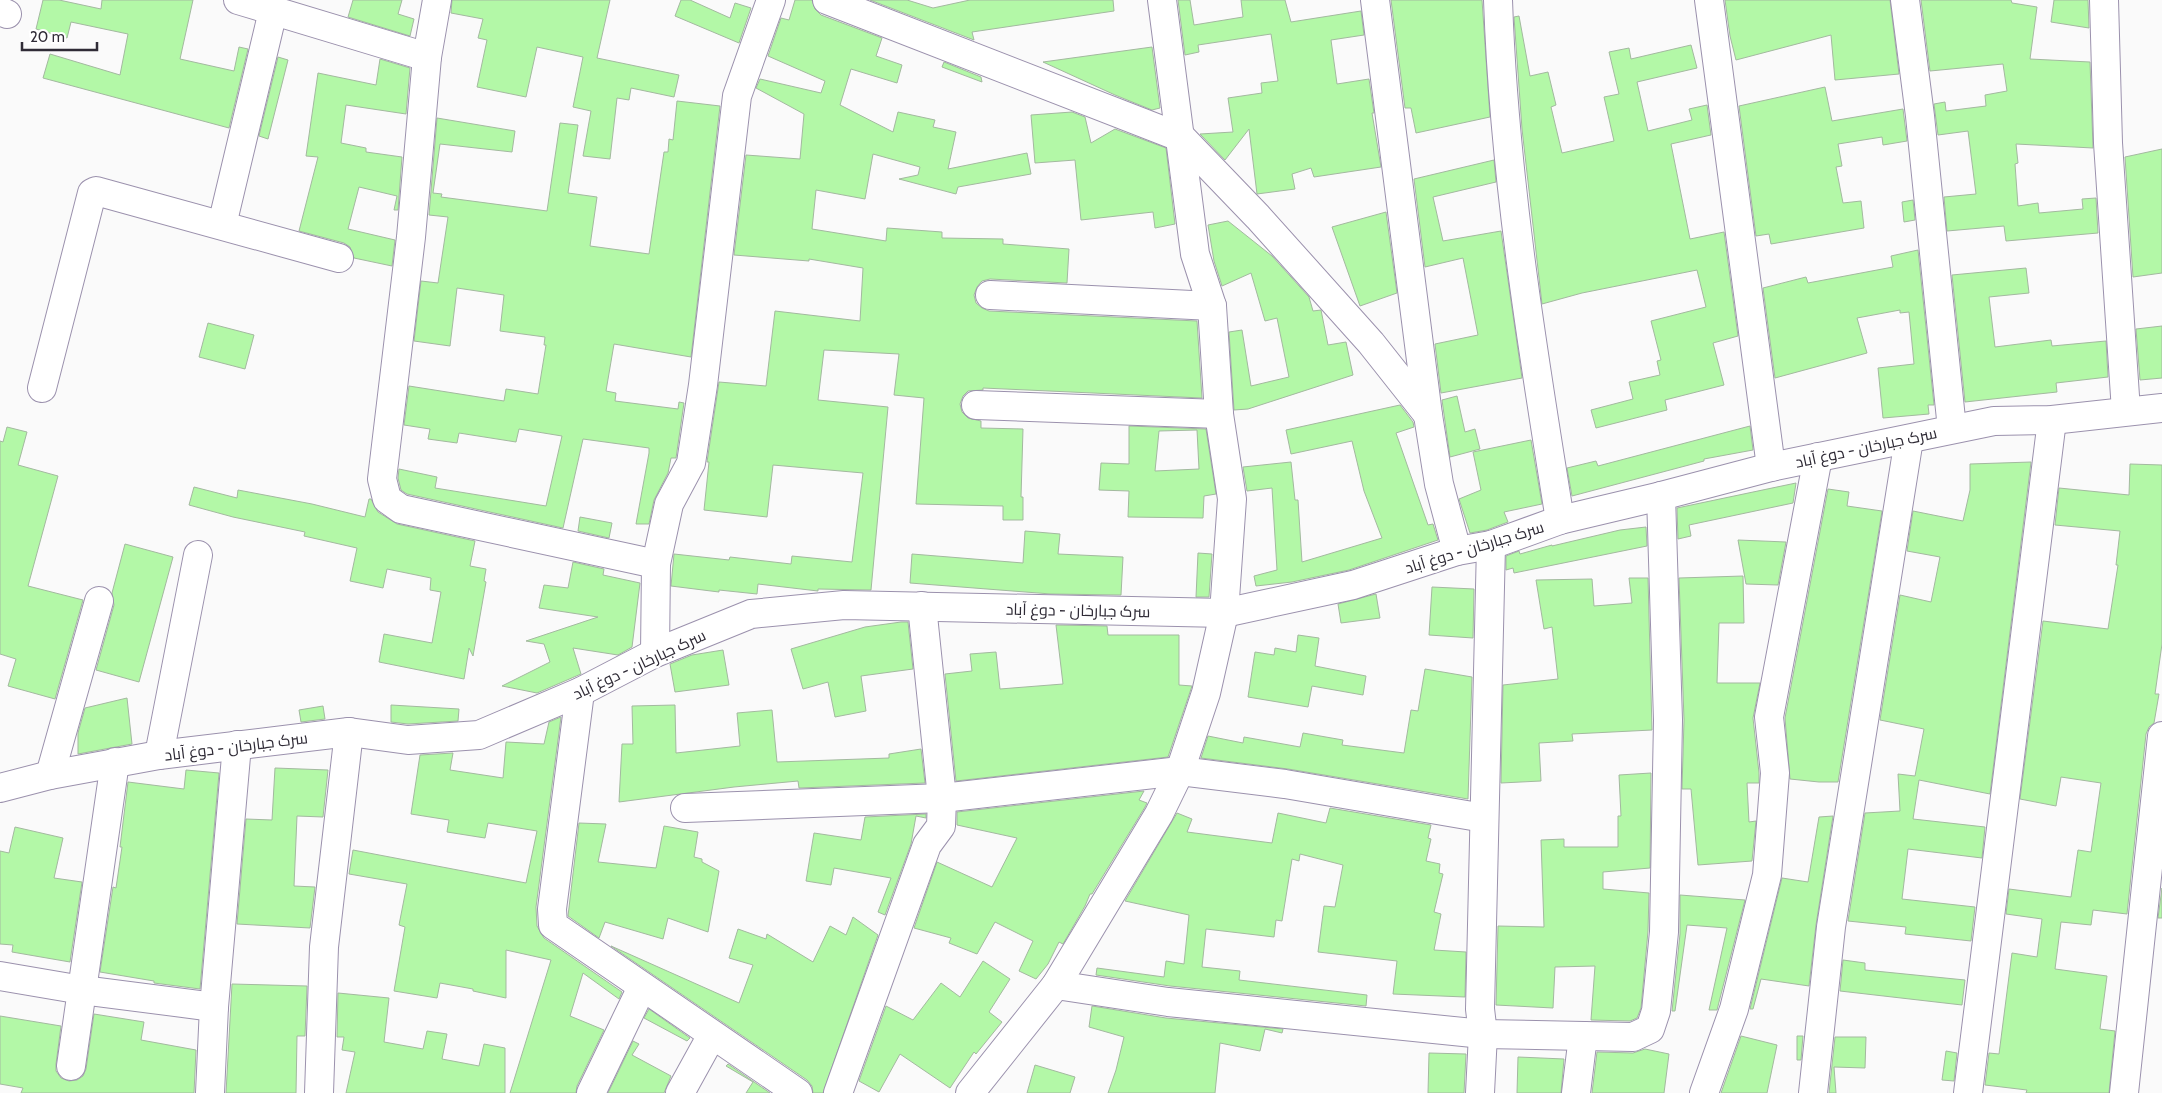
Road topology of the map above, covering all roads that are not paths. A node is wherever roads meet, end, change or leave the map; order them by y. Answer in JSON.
{"nodes":[{"id":1,"x":238,"y":0,"type":"edge"},
{"id":2,"x":437,"y":0,"type":"edge"},
{"id":3,"x":771,"y":0,"type":"edge"},
{"id":4,"x":827,"y":0,"type":"edge"},
{"id":5,"x":1162,"y":0,"type":"edge"},
{"id":6,"x":1375,"y":0,"type":"edge"},
{"id":7,"x":1498,"y":0,"type":"edge"},
{"id":8,"x":1709,"y":0,"type":"edge"},
{"id":9,"x":1905,"y":0,"type":"edge"},
{"id":10,"x":2104,"y":0,"type":"edge"},
{"id":11,"x":273,"y":11,"type":"junction"},
{"id":12,"x":426,"y":57,"type":"junction"},
{"id":13,"x":1182,"y":138,"type":"junction"},
{"id":14,"x":222,"y":225,"type":"junction"},
{"id":15,"x":339,"y":258,"type":"dead end"},
{"id":16,"x":990,"y":295,"type":"dead end"},
{"id":17,"x":1212,"y":306,"type":"junction"},
{"id":18,"x":42,"y":388,"type":"dead end"},
{"id":19,"x":976,"y":405,"type":"dead end"},
{"id":20,"x":2162,"y":408,"type":"edge"},
{"id":21,"x":2126,"y":411,"type":"junction"},
{"id":22,"x":1219,"y":414,"type":"junction"},
{"id":23,"x":1428,"y":415,"type":"junction"},
{"id":24,"x":2052,"y":420,"type":"junction"},
{"id":25,"x":1952,"y":429,"type":"junction"},
{"id":26,"x":1909,"y":439,"type":"junction"},
{"id":27,"x":1818,"y":458,"type":"junction"},
{"id":28,"x":1771,"y":467,"type":"junction"},
{"id":29,"x":1662,"y":496,"type":"junction"},
{"id":30,"x":1560,"y":520,"type":"junction"},
{"id":31,"x":1490,"y":545,"type":"junction"},
{"id":32,"x":1457,"y":551,"type":"junction"},
{"id":33,"x":198,"y":555,"type":"dead end"},
{"id":34,"x":656,"y":564,"type":"junction"},
{"id":35,"x":99,"y":601,"type":"dead end"},
{"id":36,"x":922,"y":606,"type":"junction"},
{"id":37,"x":1224,"y":613,"type":"junction"},
{"id":38,"x":655,"y":652,"type":"junction"},
{"id":39,"x":580,"y":692,"type":"junction"},
{"id":40,"x":348,"y":732,"type":"junction"},
{"id":41,"x":2162,"y":736,"type":"edge"},
{"id":42,"x":237,"y":745,"type":"junction"},
{"id":43,"x":159,"y":754,"type":"junction"},
{"id":44,"x":115,"y":762,"type":"junction"},
{"id":45,"x":1180,"y":771,"type":"junction"},
{"id":46,"x":50,"y":775,"type":"junction"},
{"id":47,"x":0,"y":788,"type":"edge"},
{"id":48,"x":942,"y":798,"type":"junction"},
{"id":49,"x":685,"y":808,"type":"dead end"},
{"id":50,"x":1484,"y":818,"type":"junction"},
{"id":51,"x":0,"y":976,"type":"edge"},
{"id":52,"x":1056,"y":984,"type":"junction"},
{"id":53,"x":642,"y":987,"type":"junction"},
{"id":54,"x":82,"y":990,"type":"junction"},
{"id":55,"x":214,"y":1007,"type":"junction"},
{"id":56,"x":1483,"y":1034,"type":"junction"},
{"id":57,"x":712,"y":1035,"type":"junction"},
{"id":58,"x":1583,"y":1036,"type":"junction"},
{"id":59,"x":71,"y":1066,"type":"dead end"},
{"id":60,"x":210,"y":1093,"type":"edge"},
{"id":61,"x":319,"y":1093,"type":"edge"},
{"id":62,"x":590,"y":1093,"type":"edge"},
{"id":63,"x":680,"y":1093,"type":"edge"},
{"id":64,"x":798,"y":1093,"type":"edge"},
{"id":65,"x":838,"y":1093,"type":"edge"},
{"id":66,"x":970,"y":1093,"type":"edge"},
{"id":67,"x":1480,"y":1093,"type":"edge"},
{"id":68,"x":1576,"y":1093,"type":"edge"},
{"id":69,"x":1704,"y":1093,"type":"edge"},
{"id":70,"x":1813,"y":1093,"type":"edge"},
{"id":71,"x":1968,"y":1093,"type":"edge"},
{"id":72,"x":2124,"y":1093,"type":"edge"}],
"edges":[{"from":1,"to":11,"type":"street"},
{"from":2,"to":12,"type":"street"},
{"from":3,"to":34,"type":"street"},
{"from":4,"to":13,"type":"street"},
{"from":5,"to":13,"type":"street"},
{"from":6,"to":23,"type":"street"},
{"from":7,"to":30,"type":"street"},
{"from":8,"to":28,"type":"street"},
{"from":9,"to":25,"type":"street"},
{"from":10,"to":21,"type":"street"},
{"from":11,"to":12,"type":"street"},
{"from":11,"to":14,"type":"street"},
{"from":12,"to":34,"type":"street"},
{"from":13,"to":17,"type":"street"},
{"from":13,"to":23,"type":"street"},
{"from":14,"to":15,"type":"street"},
{"from":14,"to":18,"type":"street"},
{"from":16,"to":17,"type":"street"},
{"from":17,"to":22,"type":"street"},
{"from":19,"to":22,"type":"street"},
{"from":20,"to":21,"type":"street","name":"سرک جبارخان - دوغ آباد"},
{"from":21,"to":24,"type":"street","name":"سرک جبارخان - دوغ آباد"},
{"from":22,"to":37,"type":"street"},
{"from":23,"to":32,"type":"street"},
{"from":24,"to":25,"type":"street","name":"سرک جبارخان - دوغ آباد"},
{"from":24,"to":71,"type":"street"},
{"from":25,"to":26,"type":"street","name":"سرک جبارخان - دوغ آباد"},
{"from":26,"to":27,"type":"street","name":"سرک جبارخان - دوغ آباد"},
{"from":26,"to":70,"type":"street"},
{"from":27,"to":28,"type":"street","name":"سرک جبارخان - دوغ آباد"},
{"from":27,"to":69,"type":"street"},
{"from":28,"to":29,"type":"street","name":"سرک جبارخان - دوغ آباد"},
{"from":29,"to":30,"type":"street","name":"سرک جبارخان - دوغ آباد"},
{"from":29,"to":58,"type":"street"},
{"from":30,"to":31,"type":"street","name":"سرک جبارخان - دوغ آباد"},
{"from":31,"to":32,"type":"street","name":"سرک جبارخان - دوغ آباد"},
{"from":31,"to":50,"type":"street"},
{"from":32,"to":37,"type":"street","name":"سرک جبارخان - دوغ آباد"},
{"from":33,"to":43,"type":"street"},
{"from":34,"to":38,"type":"street"},
{"from":35,"to":46,"type":"street"},
{"from":36,"to":37,"type":"street","name":"سرک جبارخان - دوغ آباد"},
{"from":36,"to":38,"type":"street","name":"سرک جبارخان - دوغ آباد"},
{"from":36,"to":48,"type":"street"},
{"from":37,"to":45,"type":"street"},
{"from":38,"to":39,"type":"street","name":"سرک جبارخان - دوغ آباد"},
{"from":39,"to":40,"type":"street","name":"سرک جبارخان - دوغ آباد"},
{"from":39,"to":53,"type":"street"},
{"from":40,"to":42,"type":"street","name":"سرک جبارخان - دوغ آباد"},
{"from":40,"to":61,"type":"street"},
{"from":41,"to":72,"type":"street"},
{"from":42,"to":43,"type":"street","name":"سرک جبارخان - دوغ آباد"},
{"from":42,"to":55,"type":"street"},
{"from":43,"to":44,"type":"street","name":"سرک جبارخان - دوغ آباد"},
{"from":44,"to":46,"type":"street","name":"سرک جبارخان - دوغ آباد"},
{"from":44,"to":54,"type":"street"},
{"from":45,"to":48,"type":"street"},
{"from":45,"to":50,"type":"street"},
{"from":45,"to":52,"type":"street"},
{"from":46,"to":47,"type":"street","name":"سرک جبارخان - دوغ آباد"},
{"from":48,"to":49,"type":"street"},
{"from":48,"to":65,"type":"street"},
{"from":50,"to":56,"type":"street"},
{"from":51,"to":54,"type":"street"},
{"from":52,"to":56,"type":"street"},
{"from":52,"to":66,"type":"street"},
{"from":53,"to":57,"type":"street"},
{"from":53,"to":62,"type":"street"},
{"from":54,"to":55,"type":"street"},
{"from":54,"to":59,"type":"street"},
{"from":55,"to":60,"type":"street"},
{"from":56,"to":58,"type":"street"},
{"from":56,"to":67,"type":"street"},
{"from":57,"to":63,"type":"street"},
{"from":57,"to":64,"type":"street"},
{"from":58,"to":68,"type":"street"}]}
